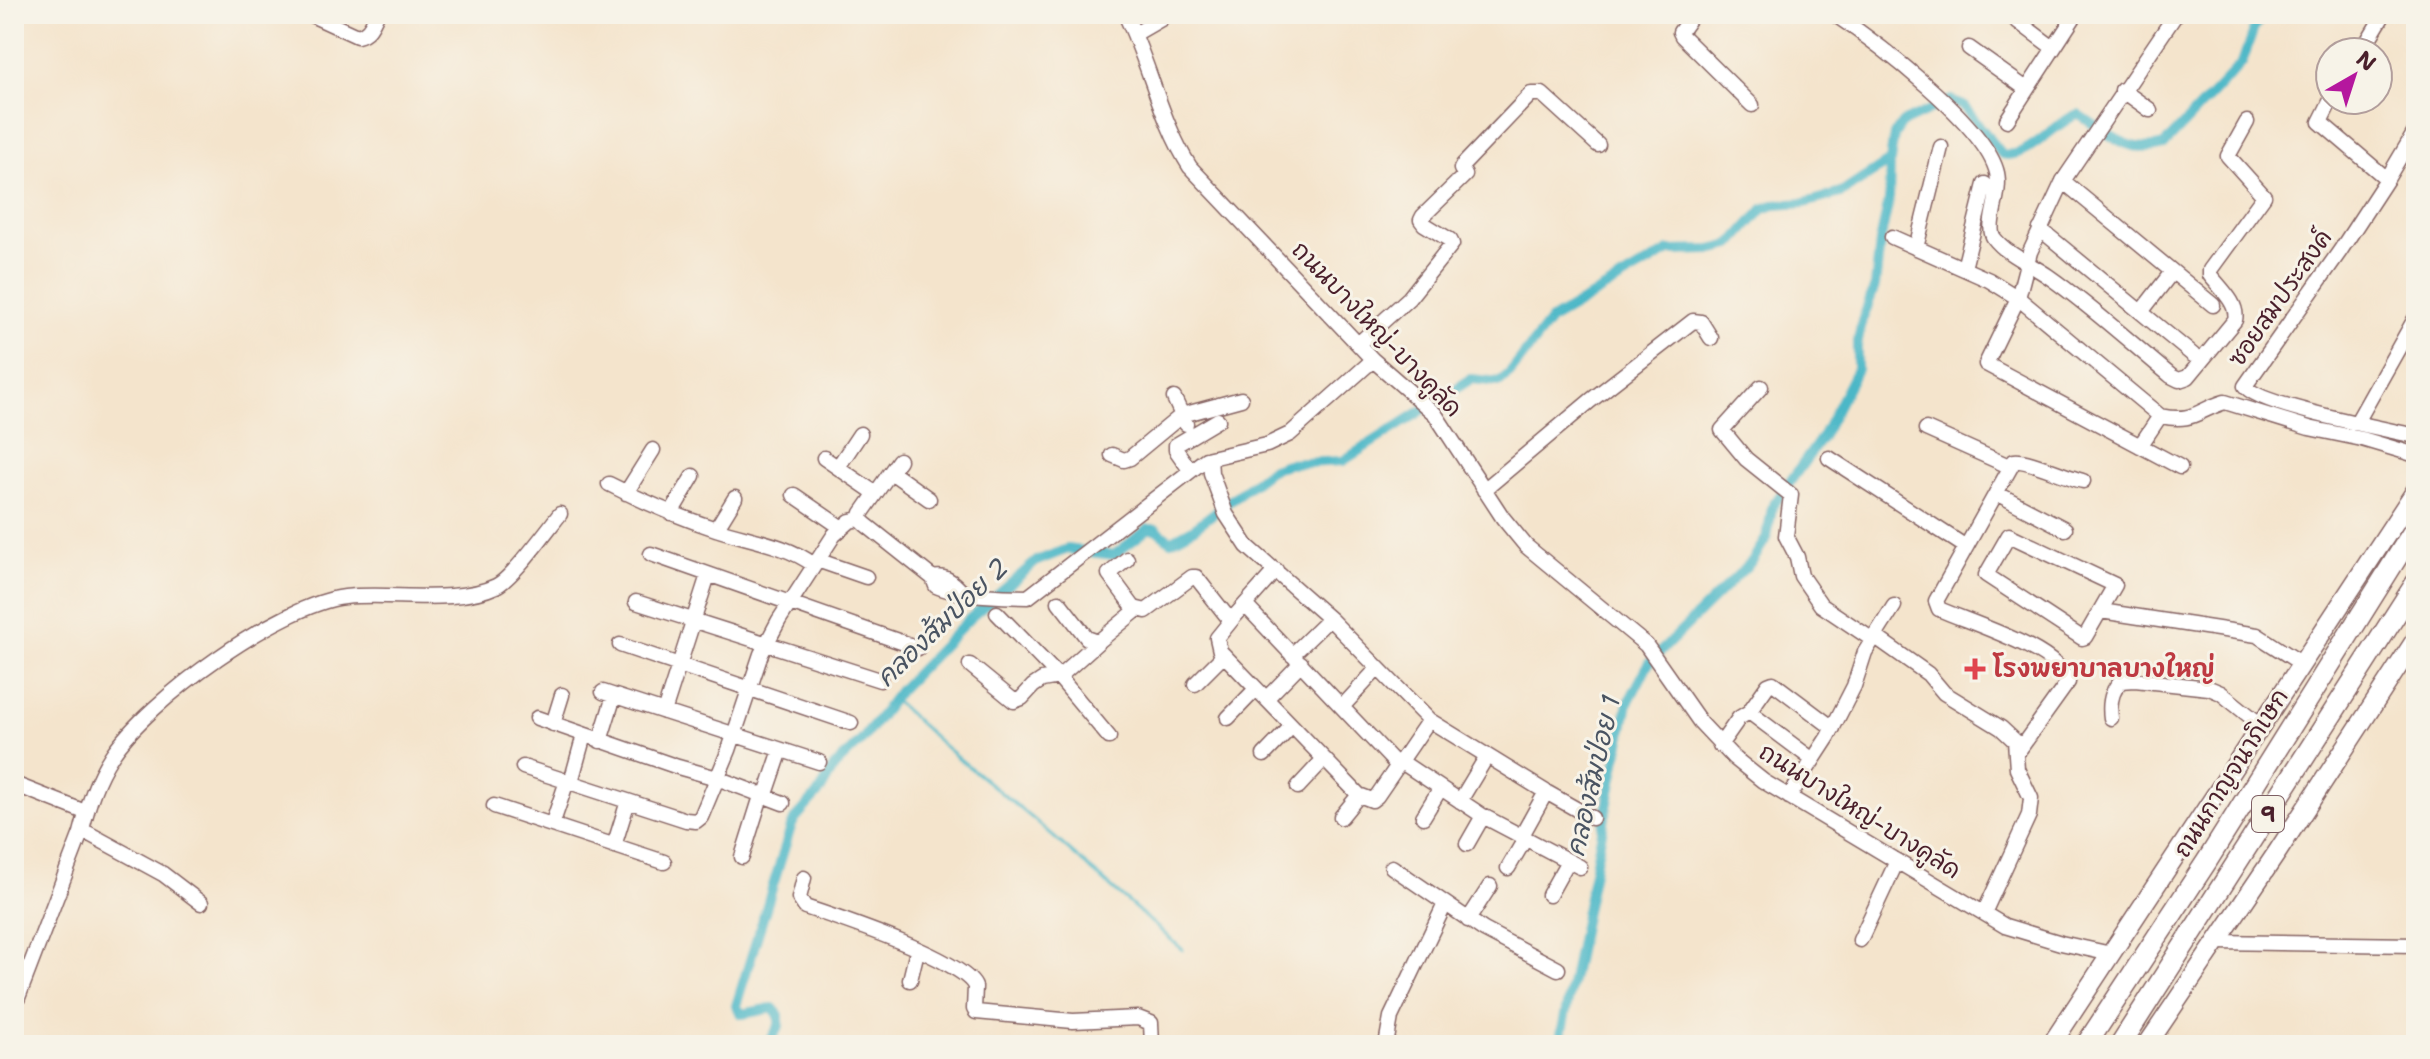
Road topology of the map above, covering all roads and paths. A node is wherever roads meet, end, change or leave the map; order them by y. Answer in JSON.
{"nodes":[{"id":1,"x":309,"y":14,"type":"edge"},
{"id":2,"x":377,"y":14,"type":"edge"},
{"id":3,"x":1125,"y":14,"type":"edge"},
{"id":4,"x":1164,"y":14,"type":"edge"},
{"id":5,"x":1693,"y":14,"type":"edge"},
{"id":6,"x":1834,"y":14,"type":"edge"},
{"id":7,"x":2008,"y":14,"type":"edge"},
{"id":8,"x":2076,"y":14,"type":"edge"},
{"id":9,"x":2176,"y":14,"type":"edge"},
{"id":10,"x":2384,"y":14,"type":"edge"},
{"id":11,"x":1135,"y":34,"type":"junction"},
{"id":12,"x":2371,"y":36,"type":"edge"},
{"id":13,"x":2052,"y":47,"type":"junction"},
{"id":14,"x":1969,"y":48,"type":"dead end"},
{"id":15,"x":2025,"y":88,"type":"junction"},
{"id":16,"x":2122,"y":90,"type":"junction"},
{"id":17,"x":1752,"y":105,"type":"dead end"},
{"id":18,"x":2150,"y":110,"type":"dead end"},
{"id":19,"x":2323,"y":116,"type":"edge"},
{"id":20,"x":2007,"y":120,"type":"dead end"},
{"id":21,"x":2247,"y":122,"type":"dead end"},
{"id":22,"x":2416,"y":130,"type":"edge"},
{"id":23,"x":1598,"y":145,"type":"dead end"},
{"id":24,"x":1941,"y":147,"type":"dead end"},
{"id":25,"x":2387,"y":179,"type":"junction"},
{"id":26,"x":2063,"y":181,"type":"junction"},
{"id":27,"x":1985,"y":184,"type":"dead end"},
{"id":28,"x":2040,"y":229,"type":"junction"},
{"id":29,"x":1892,"y":237,"type":"dead end"},
{"id":30,"x":1916,"y":248,"type":"junction"},
{"id":31,"x":2027,"y":262,"type":"junction"},
{"id":32,"x":1964,"y":268,"type":"junction"},
{"id":33,"x":2172,"y":272,"type":"junction"},
{"id":34,"x":2018,"y":298,"type":"junction"},
{"id":35,"x":2213,"y":305,"type":"dead end"},
{"id":36,"x":2141,"y":312,"type":"junction"},
{"id":37,"x":2416,"y":317,"type":"edge"},
{"id":38,"x":1711,"y":338,"type":"dead end"},
{"id":39,"x":1358,"y":344,"type":"junction"},
{"id":40,"x":2193,"y":355,"type":"dead end"},
{"id":41,"x":1373,"y":360,"type":"junction"},
{"id":42,"x":1761,"y":387,"type":"dead end"},
{"id":43,"x":1174,"y":398,"type":"dead end"},
{"id":44,"x":1241,"y":399,"type":"dead end"},
{"id":45,"x":1182,"y":415,"type":"junction"},
{"id":46,"x":2160,"y":416,"type":"junction"},
{"id":47,"x":1218,"y":420,"type":"dead end"},
{"id":48,"x":2357,"y":422,"type":"junction"},
{"id":49,"x":1926,"y":429,"type":"dead end"},
{"id":50,"x":860,"y":434,"type":"dead end"},
{"id":51,"x":1192,"y":435,"type":"junction"},
{"id":52,"x":2416,"y":436,"type":"edge"},
{"id":53,"x":2140,"y":446,"type":"junction"},
{"id":54,"x":653,"y":450,"type":"dead end"},
{"id":55,"x":1112,"y":455,"type":"dead end"},
{"id":56,"x":2416,"y":455,"type":"edge"},
{"id":57,"x":824,"y":458,"type":"dead end"},
{"id":58,"x":1210,"y":458,"type":"junction"},
{"id":59,"x":1829,"y":458,"type":"dead end"},
{"id":60,"x":838,"y":467,"type":"junction"},
{"id":61,"x":2011,"y":467,"type":"junction"},
{"id":62,"x":2180,"y":467,"type":"dead end"},
{"id":63,"x":1190,"y":470,"type":"junction"},
{"id":64,"x":693,"y":476,"type":"dead end"},
{"id":65,"x":2083,"y":481,"type":"dead end"},
{"id":66,"x":609,"y":484,"type":"dead end"},
{"id":67,"x":1484,"y":490,"type":"junction"},
{"id":68,"x":2416,"y":490,"type":"edge"},
{"id":69,"x":626,"y":493,"type":"junction"},
{"id":70,"x":875,"y":493,"type":"junction"},
{"id":71,"x":1996,"y":493,"type":"junction"},
{"id":72,"x":794,"y":495,"type":"dead end"},
{"id":73,"x":735,"y":498,"type":"dead end"},
{"id":74,"x":929,"y":499,"type":"dead end"},
{"id":75,"x":671,"y":513,"type":"junction"},
{"id":76,"x":560,"y":514,"type":"dead end"},
{"id":77,"x":860,"y":519,"type":"junction"},
{"id":78,"x":2416,"y":527,"type":"edge"},
{"id":79,"x":842,"y":528,"type":"junction"},
{"id":80,"x":716,"y":529,"type":"junction"},
{"id":81,"x":2065,"y":529,"type":"dead end"},
{"id":82,"x":1966,"y":547,"type":"junction"},
{"id":83,"x":651,"y":554,"type":"dead end"},
{"id":84,"x":1127,"y":559,"type":"dead end"},
{"id":85,"x":816,"y":562,"type":"junction"},
{"id":86,"x":1276,"y":570,"type":"junction"},
{"id":87,"x":708,"y":575,"type":"junction"},
{"id":88,"x":866,"y":577,"type":"dead end"},
{"id":89,"x":2416,"y":583,"type":"edge"},
{"id":90,"x":636,"y":602,"type":"dead end"},
{"id":91,"x":1059,"y":602,"type":"dead end"},
{"id":92,"x":789,"y":603,"type":"junction"},
{"id":93,"x":1245,"y":605,"type":"junction"},
{"id":94,"x":1894,"y":606,"type":"dead end"},
{"id":95,"x":1138,"y":609,"type":"junction"},
{"id":96,"x":2101,"y":611,"type":"junction"},
{"id":97,"x":997,"y":613,"type":"dead end"},
{"id":98,"x":1234,"y":617,"type":"junction"},
{"id":99,"x":1329,"y":619,"type":"junction"},
{"id":100,"x":693,"y":621,"type":"junction"},
{"id":101,"x":1872,"y":639,"type":"junction"},
{"id":102,"x":2416,"y":639,"type":"edge"},
{"id":103,"x":1098,"y":642,"type":"junction"},
{"id":104,"x":620,"y":645,"type":"dead end"},
{"id":105,"x":766,"y":645,"type":"junction"},
{"id":106,"x":918,"y":648,"type":"dead end"},
{"id":107,"x":1224,"y":655,"type":"junction"},
{"id":108,"x":1296,"y":659,"type":"junction"},
{"id":109,"x":2302,"y":664,"type":"junction"},
{"id":110,"x":678,"y":665,"type":"junction"},
{"id":111,"x":970,"y":665,"type":"dead end"},
{"id":112,"x":1378,"y":668,"type":"junction"},
{"id":113,"x":1059,"y":677,"type":"junction"},
{"id":114,"x":880,"y":680,"type":"dead end"},
{"id":115,"x":1195,"y":684,"type":"dead end"},
{"id":116,"x":750,"y":689,"type":"junction"},
{"id":117,"x":1261,"y":694,"type":"junction"},
{"id":118,"x":562,"y":695,"type":"dead end"},
{"id":119,"x":1342,"y":707,"type":"junction"},
{"id":120,"x":664,"y":712,"type":"junction"},
{"id":121,"x":1749,"y":712,"type":"junction"},
{"id":122,"x":537,"y":718,"type":"dead end"},
{"id":123,"x":1228,"y":718,"type":"dead end"},
{"id":124,"x":2111,"y":718,"type":"dead end"},
{"id":125,"x":1429,"y":720,"type":"junction"},
{"id":126,"x":851,"y":723,"type":"dead end"},
{"id":127,"x":553,"y":724,"type":"junction"},
{"id":128,"x":1292,"y":726,"type":"junction"},
{"id":129,"x":2262,"y":726,"type":"junction"},
{"id":130,"x":1833,"y":728,"type":"junction"},
{"id":131,"x":584,"y":735,"type":"junction"},
{"id":132,"x":734,"y":735,"type":"junction"},
{"id":133,"x":1109,"y":737,"type":"dead end"},
{"id":134,"x":600,"y":741,"type":"junction"},
{"id":135,"x":1720,"y":745,"type":"junction"},
{"id":136,"x":781,"y":750,"type":"junction"},
{"id":137,"x":2017,"y":753,"type":"junction"},
{"id":138,"x":1264,"y":755,"type":"dead end"},
{"id":139,"x":1487,"y":756,"type":"junction"},
{"id":140,"x":1324,"y":759,"type":"junction"},
{"id":141,"x":1813,"y":760,"type":"junction"},
{"id":142,"x":819,"y":762,"type":"dead end"},
{"id":143,"x":1398,"y":763,"type":"junction"},
{"id":144,"x":523,"y":767,"type":"dead end"},
{"id":145,"x":717,"y":778,"type":"junction"},
{"id":146,"x":569,"y":781,"type":"junction"},
{"id":147,"x":14,"y":784,"type":"edge"},
{"id":148,"x":1298,"y":787,"type":"dead end"},
{"id":149,"x":1440,"y":789,"type":"junction"},
{"id":150,"x":1546,"y":792,"type":"junction"},
{"id":151,"x":764,"y":794,"type":"junction"},
{"id":152,"x":1359,"y":795,"type":"junction"},
{"id":153,"x":1789,"y":797,"type":"junction"},
{"id":154,"x":628,"y":801,"type":"junction"},
{"id":155,"x":1460,"y":801,"type":"junction"},
{"id":156,"x":783,"y":803,"type":"dead end"},
{"id":157,"x":494,"y":806,"type":"dead end"},
{"id":158,"x":85,"y":812,"type":"junction"},
{"id":159,"x":1483,"y":816,"type":"junction"},
{"id":160,"x":1341,"y":817,"type":"dead end"},
{"id":161,"x":1423,"y":817,"type":"dead end"},
{"id":162,"x":1592,"y":818,"type":"dead end"},
{"id":163,"x":552,"y":825,"type":"junction"},
{"id":164,"x":82,"y":830,"type":"junction"},
{"id":165,"x":1523,"y":838,"type":"junction"},
{"id":166,"x":1467,"y":844,"type":"dead end"},
{"id":167,"x":614,"y":846,"type":"junction"},
{"id":168,"x":742,"y":857,"type":"dead end"},
{"id":169,"x":1897,"y":861,"type":"junction"},
{"id":170,"x":664,"y":862,"type":"dead end"},
{"id":171,"x":1392,"y":867,"type":"dead end"},
{"id":172,"x":1508,"y":868,"type":"dead end"},
{"id":173,"x":804,"y":878,"type":"dead end"},
{"id":174,"x":1490,"y":886,"type":"dead end"},
{"id":175,"x":1549,"y":895,"type":"dead end"},
{"id":176,"x":201,"y":903,"type":"dead end"},
{"id":177,"x":1445,"y":904,"type":"junction"},
{"id":178,"x":1984,"y":913,"type":"junction"},
{"id":179,"x":1468,"y":920,"type":"junction"},
{"id":180,"x":1860,"y":940,"type":"dead end"},
{"id":181,"x":2216,"y":942,"type":"junction"},
{"id":182,"x":2416,"y":945,"type":"edge"},
{"id":183,"x":917,"y":951,"type":"junction"},
{"id":184,"x":2111,"y":954,"type":"junction"},
{"id":185,"x":1558,"y":969,"type":"dead end"},
{"id":186,"x":910,"y":980,"type":"dead end"},
{"id":187,"x":14,"y":1008,"type":"edge"},
{"id":188,"x":1152,"y":1045,"type":"edge"},
{"id":189,"x":1386,"y":1045,"type":"edge"},
{"id":190,"x":2051,"y":1045,"type":"edge"},
{"id":191,"x":2086,"y":1045,"type":"edge"},
{"id":192,"x":2120,"y":1045,"type":"edge"},
{"id":193,"x":2147,"y":1045,"type":"edge"}],
"edges":[{"from":1,"to":2,"type":"street"},
{"from":3,"to":11,"type":"street","name":"ถนนบางใหญ่-บางคูลัด"},
{"from":4,"to":11,"type":"street"},
{"from":5,"to":17,"type":"street"},
{"from":6,"to":31,"type":"street"},
{"from":7,"to":13,"type":"street"},
{"from":8,"to":13,"type":"street"},
{"from":9,"to":16,"type":"street"},
{"from":10,"to":12,"type":"street"},
{"from":11,"to":39,"type":"street","name":"ถนนบางใหญ่-บางคูลัด"},
{"from":13,"to":15,"type":"street"},
{"from":14,"to":15,"type":"street"},
{"from":15,"to":20,"type":"street"},
{"from":16,"to":18,"type":"street"},
{"from":16,"to":26,"type":"street"},
{"from":19,"to":25,"type":"street"},
{"from":21,"to":31,"type":"street"},
{"from":22,"to":25,"type":"street"},
{"from":23,"to":39,"type":"street"},
{"from":24,"to":30,"type":"street"},
{"from":25,"to":48,"type":"street","name":"ซอยสมประสงค์"},
{"from":26,"to":28,"type":"street"},
{"from":26,"to":33,"type":"street"},
{"from":27,"to":32,"type":"street"},
{"from":28,"to":31,"type":"street"},
{"from":28,"to":36,"type":"street"},
{"from":29,"to":30,"type":"street"},
{"from":30,"to":32,"type":"street"},
{"from":31,"to":34,"type":"street"},
{"from":32,"to":34,"type":"street"},
{"from":33,"to":35,"type":"street"},
{"from":33,"to":36,"type":"street"},
{"from":34,"to":46,"type":"street"},
{"from":34,"to":53,"type":"street"},
{"from":36,"to":40,"type":"street"},
{"from":37,"to":48,"type":"street"},
{"from":38,"to":67,"type":"street"},
{"from":39,"to":41,"type":"street","name":"ถนนบางใหญ่-บางคูลัด"},
{"from":41,"to":58,"type":"street"},
{"from":41,"to":67,"type":"street","name":"ถนนบางใหญ่-บางคูลัด"},
{"from":42,"to":101,"type":"street"},
{"from":43,"to":45,"type":"street"},
{"from":44,"to":45,"type":"street"},
{"from":45,"to":51,"type":"street"},
{"from":45,"to":55,"type":"street"},
{"from":46,"to":53,"type":"street"},
{"from":46,"to":56,"type":"street"},
{"from":47,"to":51,"type":"street"},
{"from":48,"to":52,"type":"street","name":"ซอยสมประสงค์"},
{"from":49,"to":61,"type":"street"},
{"from":50,"to":60,"type":"street"},
{"from":51,"to":63,"type":"street"},
{"from":53,"to":62,"type":"street"},
{"from":54,"to":69,"type":"street"},
{"from":57,"to":60,"type":"street"},
{"from":58,"to":63,"type":"street"},
{"from":58,"to":86,"type":"street"},
{"from":59,"to":82,"type":"street"},
{"from":60,"to":70,"type":"street"},
{"from":61,"to":65,"type":"street"},
{"from":61,"to":71,"type":"street"},
{"from":63,"to":77,"type":"street"},
{"from":64,"to":75,"type":"street"},
{"from":66,"to":69,"type":"street"},
{"from":67,"to":135,"type":"street","name":"ถนนบางใหญ่-บางคูลัด"},
{"from":68,"to":109,"type":"main road"},
{"from":69,"to":75,"type":"street"},
{"from":70,"to":74,"type":"street"},
{"from":70,"to":77,"type":"street"},
{"from":71,"to":81,"type":"street"},
{"from":71,"to":82,"type":"street"},
{"from":72,"to":79,"type":"street"},
{"from":73,"to":80,"type":"street"},
{"from":75,"to":80,"type":"street"},
{"from":76,"to":158,"type":"street"},
{"from":77,"to":79,"type":"street"},
{"from":78,"to":191,"type":"highway","name":"ถนนกาญจนาภิเษก","number":"9"},
{"from":79,"to":85,"type":"street"},
{"from":80,"to":85,"type":"street"},
{"from":82,"to":137,"type":"street"},
{"from":83,"to":87,"type":"street"},
{"from":84,"to":95,"type":"street"},
{"from":85,"to":88,"type":"street"},
{"from":85,"to":92,"type":"street"},
{"from":86,"to":93,"type":"street"},
{"from":86,"to":99,"type":"street"},
{"from":87,"to":92,"type":"street"},
{"from":87,"to":100,"type":"street"},
{"from":89,"to":192,"type":"highway","number":"9"},
{"from":90,"to":100,"type":"street"},
{"from":91,"to":103,"type":"street"},
{"from":92,"to":105,"type":"street"},
{"from":92,"to":106,"type":"street"},
{"from":93,"to":98,"type":"street"},
{"from":93,"to":108,"type":"street"},
{"from":94,"to":101,"type":"street"},
{"from":95,"to":98,"type":"street"},
{"from":95,"to":103,"type":"street"},
{"from":96,"to":96,"type":"street"},
{"from":96,"to":109,"type":"street"},
{"from":97,"to":113,"type":"street"},
{"from":98,"to":107,"type":"street"},
{"from":99,"to":108,"type":"street"},
{"from":99,"to":112,"type":"street"},
{"from":100,"to":105,"type":"street"},
{"from":100,"to":110,"type":"street"},
{"from":101,"to":130,"type":"street"},
{"from":101,"to":137,"type":"street"},
{"from":102,"to":181,"type":"main road"},
{"from":103,"to":113,"type":"street"},
{"from":104,"to":110,"type":"street"},
{"from":105,"to":114,"type":"street"},
{"from":105,"to":116,"type":"street"},
{"from":107,"to":115,"type":"street"},
{"from":107,"to":117,"type":"street"},
{"from":108,"to":117,"type":"street"},
{"from":108,"to":119,"type":"street"},
{"from":109,"to":129,"type":"main road"},
{"from":110,"to":116,"type":"street"},
{"from":110,"to":120,"type":"street"},
{"from":111,"to":113,"type":"street"},
{"from":112,"to":119,"type":"street"},
{"from":112,"to":125,"type":"street"},
{"from":113,"to":133,"type":"street"},
{"from":116,"to":126,"type":"street"},
{"from":116,"to":132,"type":"street"},
{"from":117,"to":123,"type":"street"},
{"from":117,"to":128,"type":"street"},
{"from":118,"to":127,"type":"street"},
{"from":119,"to":143,"type":"street"},
{"from":120,"to":132,"type":"street"},
{"from":120,"to":134,"type":"street"},
{"from":121,"to":130,"type":"street"},
{"from":121,"to":135,"type":"street"},
{"from":121,"to":141,"type":"street"},
{"from":122,"to":127,"type":"street"},
{"from":124,"to":129,"type":"street"},
{"from":125,"to":139,"type":"street"},
{"from":125,"to":143,"type":"street"},
{"from":127,"to":131,"type":"street"},
{"from":128,"to":138,"type":"street"},
{"from":128,"to":140,"type":"street"},
{"from":129,"to":184,"type":"main road"},
{"from":130,"to":141,"type":"street"},
{"from":131,"to":134,"type":"street"},
{"from":131,"to":146,"type":"street"},
{"from":132,"to":136,"type":"street"},
{"from":132,"to":145,"type":"street"},
{"from":134,"to":145,"type":"street"},
{"from":135,"to":153,"type":"street","name":"ถนนบางใหญ่-บางคูลัด"},
{"from":136,"to":142,"type":"street"},
{"from":136,"to":151,"type":"street"},
{"from":137,"to":178,"type":"street"},
{"from":139,"to":150,"type":"street"},
{"from":139,"to":155,"type":"street"},
{"from":140,"to":148,"type":"street"},
{"from":140,"to":152,"type":"street"},
{"from":141,"to":153,"type":"street"},
{"from":143,"to":149,"type":"street"},
{"from":143,"to":152,"type":"street"},
{"from":144,"to":146,"type":"street"},
{"from":145,"to":151,"type":"street"},
{"from":145,"to":154,"type":"street"},
{"from":146,"to":154,"type":"street"},
{"from":146,"to":163,"type":"street"},
{"from":147,"to":158,"type":"street"},
{"from":149,"to":155,"type":"street"},
{"from":149,"to":161,"type":"street"},
{"from":150,"to":162,"type":"street"},
{"from":150,"to":165,"type":"street"},
{"from":151,"to":156,"type":"street"},
{"from":151,"to":168,"type":"street"},
{"from":152,"to":160,"type":"street"},
{"from":153,"to":169,"type":"street","name":"ถนนบางใหญ่-บางคูลัด"},
{"from":154,"to":167,"type":"street"},
{"from":155,"to":159,"type":"street"},
{"from":157,"to":163,"type":"street"},
{"from":158,"to":164,"type":"street"},
{"from":159,"to":165,"type":"street"},
{"from":159,"to":166,"type":"street"},
{"from":163,"to":167,"type":"street"},
{"from":164,"to":176,"type":"street"},
{"from":164,"to":187,"type":"street"},
{"from":165,"to":172,"type":"street"},
{"from":165,"to":175,"type":"street"},
{"from":167,"to":170,"type":"street"},
{"from":169,"to":178,"type":"street","name":"ถนนบางใหญ่-บางคูลัด"},
{"from":169,"to":180,"type":"street"},
{"from":171,"to":177,"type":"street"},
{"from":173,"to":183,"type":"street"},
{"from":174,"to":179,"type":"street"},
{"from":177,"to":179,"type":"street"},
{"from":177,"to":189,"type":"street"},
{"from":178,"to":184,"type":"street","name":"ถนนบางใหญ่-บางคูลัด"},
{"from":179,"to":185,"type":"street"},
{"from":181,"to":182,"type":"street"},
{"from":181,"to":193,"type":"main road"},
{"from":183,"to":186,"type":"street"},
{"from":183,"to":188,"type":"street"},
{"from":184,"to":190,"type":"main road"}]}
